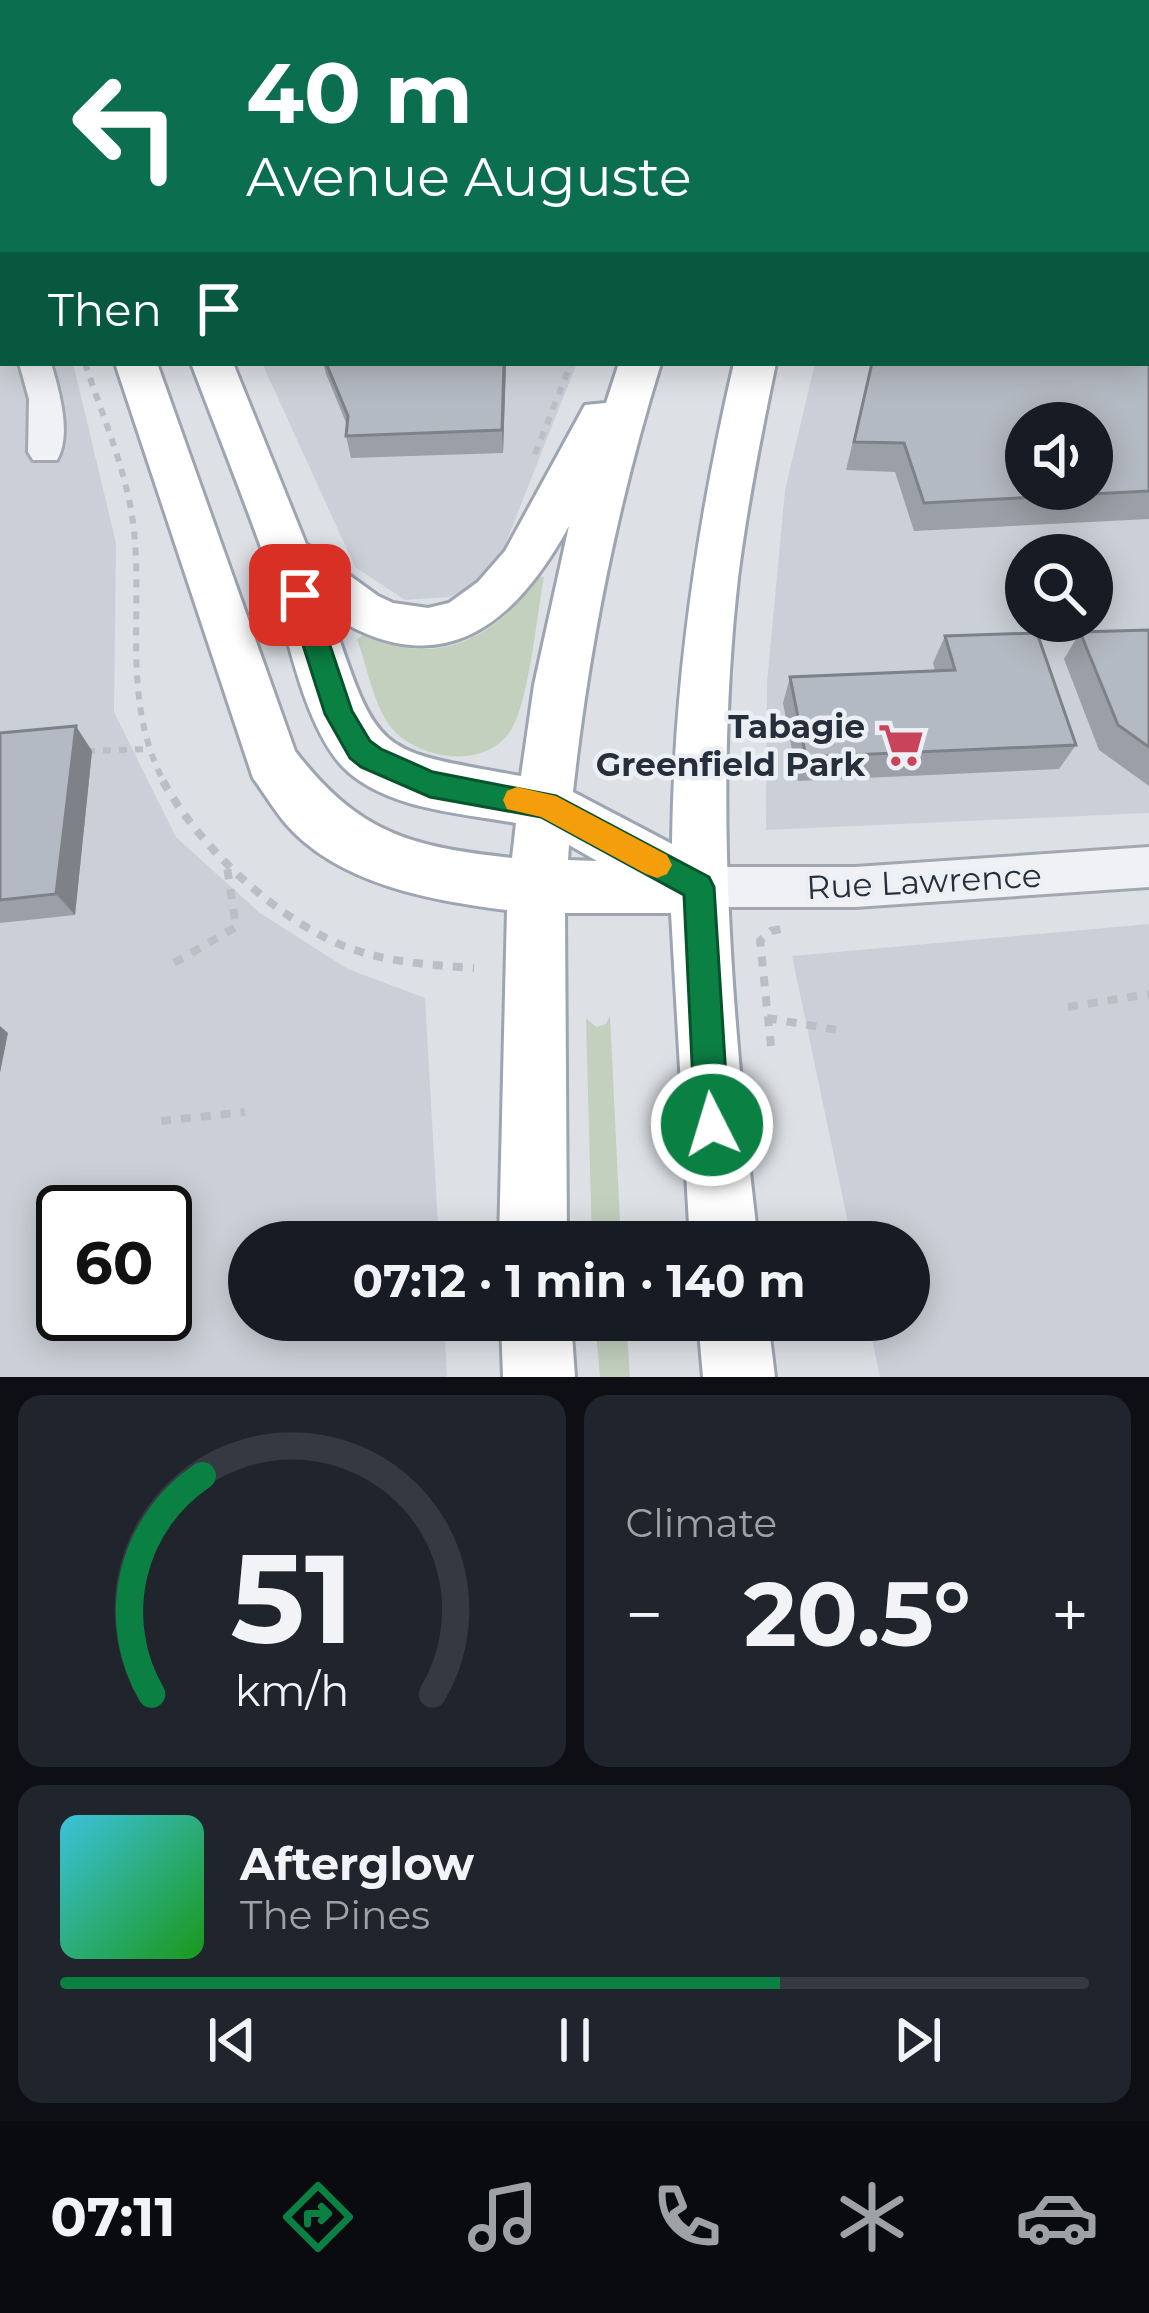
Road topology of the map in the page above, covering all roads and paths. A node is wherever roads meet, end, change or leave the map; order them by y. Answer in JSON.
{"nodes":[{"id":1,"x":35,"y":366,"type":"edge"},
{"id":2,"x":86,"y":366,"type":"edge"},
{"id":3,"x":137,"y":366,"type":"edge"},
{"id":4,"x":213,"y":366,"type":"edge"},
{"id":5,"x":627,"y":366,"type":"edge"},
{"id":6,"x":639,"y":366,"type":"edge"},
{"id":7,"x":754,"y":366,"type":"edge"},
{"id":8,"x":45,"y":452,"type":"dead end"},
{"id":9,"x":287,"y":555,"type":"junction"},
{"id":10,"x":150,"y":749,"type":"junction"},
{"id":11,"x":69,"y":753,"type":"edge"},
{"id":12,"x":546,"y":805,"type":"junction"},
{"id":13,"x":227,"y":867,"type":"junction"},
{"id":14,"x":1149,"y":867,"type":"edge"},
{"id":15,"x":539,"y":884,"type":"junction"},
{"id":16,"x":699,"y":887,"type":"junction"},
{"id":17,"x":778,"y":929,"type":"dead end"},
{"id":18,"x":174,"y":963,"type":"dead end"},
{"id":19,"x":474,"y":968,"type":"dead end"},
{"id":20,"x":1149,"y":994,"type":"edge"},
{"id":21,"x":1068,"y":1007,"type":"dead end"},
{"id":22,"x":767,"y":1018,"type":"junction"},
{"id":23,"x":843,"y":1031,"type":"dead end"},
{"id":24,"x":770,"y":1046,"type":"dead end"},
{"id":25,"x":244,"y":1112,"type":"dead end"},
{"id":26,"x":161,"y":1121,"type":"dead end"},
{"id":27,"x":533,"y":1221,"type":"edge"},
{"id":28,"x":722,"y":1221,"type":"edge"},
{"id":29,"x":537,"y":1341,"type":"edge"},
{"id":30,"x":735,"y":1341,"type":"edge"},
{"id":31,"x":539,"y":1377,"type":"edge"},
{"id":32,"x":739,"y":1377,"type":"edge"}],
"edges":[{"from":1,"to":8,"type":"street"},
{"from":2,"to":10,"type":"path"},
{"from":3,"to":15,"type":"main road"},
{"from":4,"to":9,"type":"main road"},
{"from":5,"to":9,"type":"main road"},
{"from":6,"to":12,"type":"main road"},
{"from":7,"to":16,"type":"main road"},
{"from":9,"to":12,"type":"main road"},
{"from":10,"to":11,"type":"path"},
{"from":10,"to":13,"type":"path"},
{"from":12,"to":15,"type":"main road"},
{"from":12,"to":16,"type":"main road"},
{"from":13,"to":18,"type":"path"},
{"from":13,"to":19,"type":"path"},
{"from":14,"to":16,"type":"street","name":"Rue Lawrence"},
{"from":15,"to":16,"type":"main road"},
{"from":15,"to":27,"type":"main road"},
{"from":16,"to":28,"type":"main road"},
{"from":17,"to":22,"type":"path","name":"Rue Lawrence"},
{"from":20,"to":21,"type":"path"},
{"from":22,"to":23,"type":"path"},
{"from":22,"to":24,"type":"path","name":"Rue Lawrence"},
{"from":25,"to":26,"type":"path"},
{"from":29,"to":31,"type":"main road"},
{"from":30,"to":32,"type":"main road"}]}
